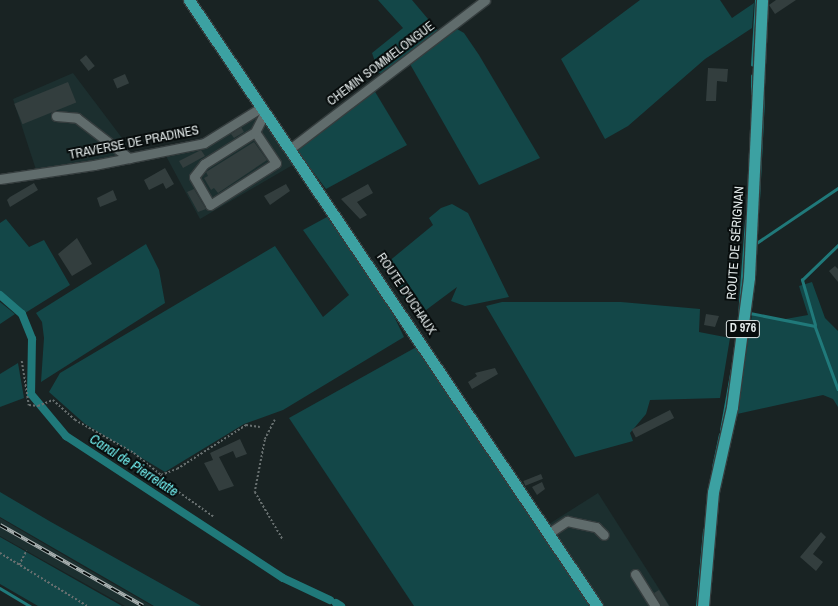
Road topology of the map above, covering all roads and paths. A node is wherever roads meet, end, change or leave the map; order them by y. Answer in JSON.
{"nodes":[{"id":1,"x":189,"y":0,"type":"edge"},
{"id":2,"x":485,"y":0,"type":"edge"},
{"id":3,"x":762,"y":0,"type":"edge"},
{"id":4,"x":264,"y":109,"type":"junction"},
{"id":5,"x":56,"y":116,"type":"dead end"},
{"id":6,"x":255,"y":132,"type":"junction"},
{"id":7,"x":291,"y":148,"type":"junction"},
{"id":8,"x":129,"y":158,"type":"junction"},
{"id":9,"x":0,"y":179,"type":"edge"},
{"id":10,"x":22,"y":361,"type":"dead end"},
{"id":11,"x":276,"y":420,"type":"dead end"},
{"id":12,"x":260,"y":427,"type":"dead end"},
{"id":13,"x":162,"y":475,"type":"junction"},
{"id":14,"x":214,"y":517,"type":"dead end"},
{"id":15,"x":548,"y":533,"type":"junction"},
{"id":16,"x":604,"y":535,"type":"dead end"},
{"id":17,"x":283,"y":540,"type":"dead end"},
{"id":18,"x":26,"y":551,"type":"dead end"},
{"id":19,"x":0,"y":553,"type":"edge"},
{"id":20,"x":19,"y":565,"type":"junction"},
{"id":21,"x":635,"y":574,"type":"dead end"},
{"id":22,"x":87,"y":606,"type":"edge"},
{"id":23,"x":597,"y":606,"type":"edge"},
{"id":24,"x":654,"y":606,"type":"edge"},
{"id":25,"x":703,"y":606,"type":"edge"}],
"edges":[{"from":1,"to":4,"type":"main road","name":"ROUTE D'UCHAUX"},
{"from":2,"to":7,"type":"street","name":"CHEMIN SOMMELONGUE"},
{"from":3,"to":25,"type":"main road","name":"ROUTE DE SÉRIGNAN","number":"D 976"},
{"from":4,"to":6,"type":"street"},
{"from":4,"to":7,"type":"main road","name":"ROUTE D'UCHAUX"},
{"from":4,"to":8,"type":"street","name":"TRAVERSE DE PRADINES"},
{"from":5,"to":8,"type":"street"},
{"from":6,"to":6,"type":"street"},
{"from":7,"to":15,"type":"main road","name":"ROUTE D'UCHAUX"},
{"from":8,"to":9,"type":"street","name":"TRAVERSE DE PRADINES"},
{"from":10,"to":13,"type":"path"},
{"from":11,"to":17,"type":"path"},
{"from":12,"to":13,"type":"path"},
{"from":13,"to":14,"type":"path"},
{"from":15,"to":16,"type":"street"},
{"from":15,"to":23,"type":"main road","name":"ROUTE D'UCHAUX"},
{"from":18,"to":20,"type":"path"},
{"from":19,"to":20,"type":"path"},
{"from":20,"to":22,"type":"path"},
{"from":21,"to":24,"type":"street"}]}
